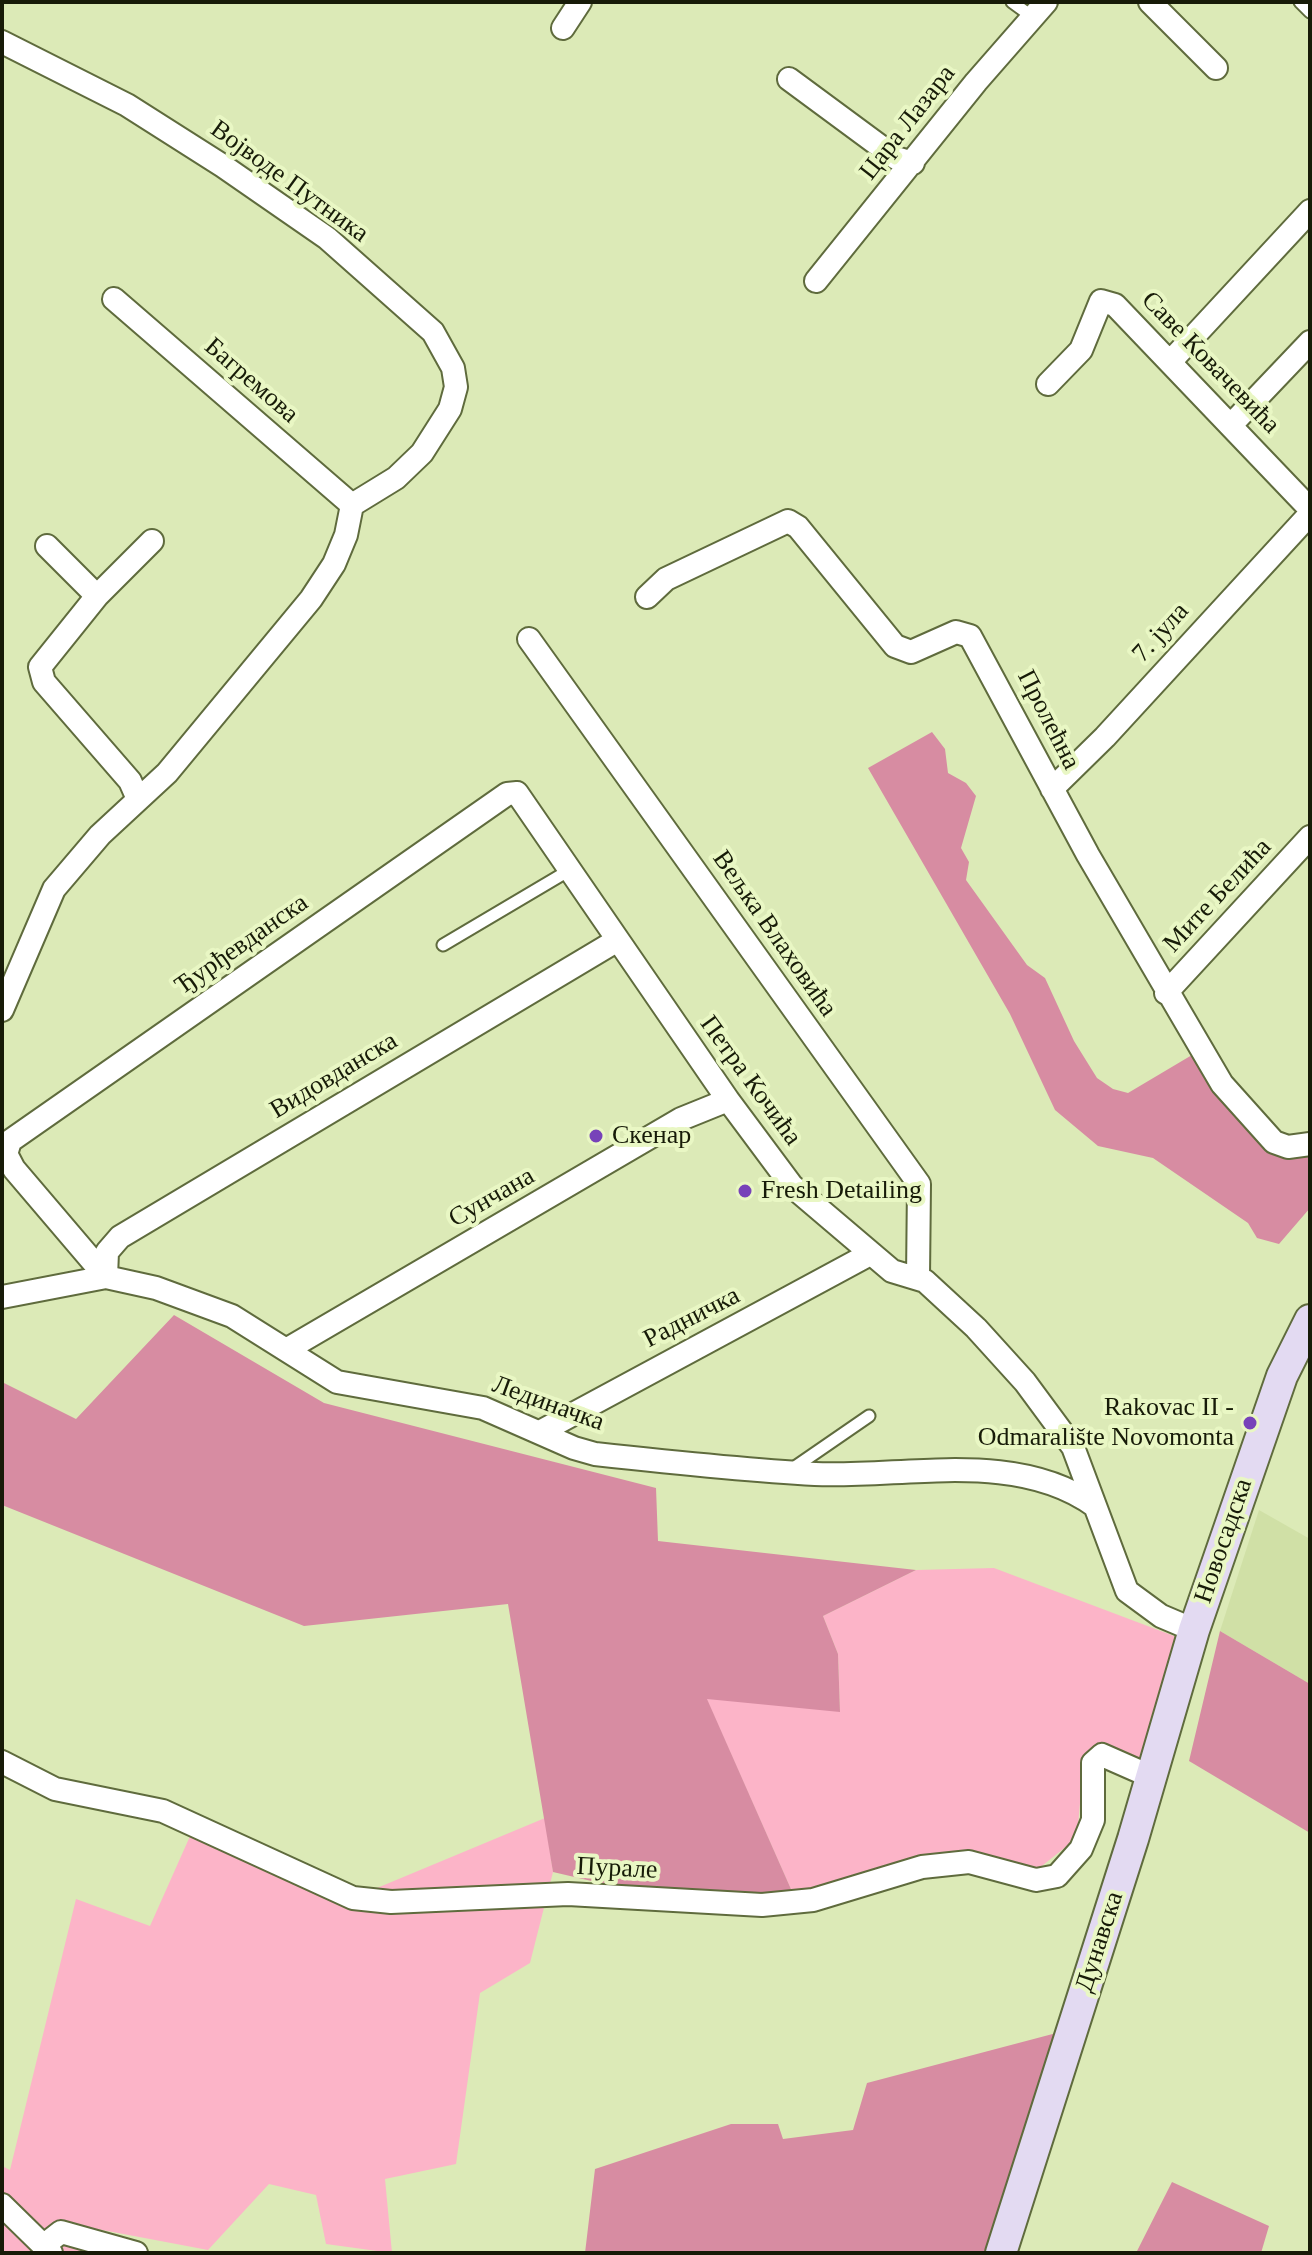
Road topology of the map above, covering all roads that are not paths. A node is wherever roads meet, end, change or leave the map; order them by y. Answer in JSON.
{"nodes":[{"id":1,"x":580,"y":2,"type":"edge"},
{"id":2,"x":1012,"y":2,"type":"edge"},
{"id":3,"x":1150,"y":2,"type":"edge"},
{"id":4,"x":1300,"y":2,"type":"edge"},
{"id":5,"x":1040,"y":10,"type":"edge"},
{"id":6,"x":1310,"y":12,"type":"edge"},
{"id":7,"x":563,"y":28,"type":"dead end"},
{"id":8,"x":2,"y":42,"type":"edge"},
{"id":9,"x":1216,"y":68,"type":"dead end"},
{"id":10,"x":789,"y":79,"type":"dead end"},
{"id":11,"x":913,"y":163,"type":"junction"},
{"id":12,"x":1310,"y":211,"type":"edge"},
{"id":13,"x":816,"y":281,"type":"dead end"},
{"id":14,"x":114,"y":299,"type":"dead end"},
{"id":15,"x":1310,"y":342,"type":"edge"},
{"id":16,"x":1170,"y":362,"type":"junction"},
{"id":17,"x":1048,"y":384,"type":"dead end"},
{"id":18,"x":1231,"y":425,"type":"junction"},
{"id":19,"x":352,"y":505,"type":"junction"},
{"id":20,"x":1310,"y":512,"type":"edge"},
{"id":21,"x":152,"y":541,"type":"dead end"},
{"id":22,"x":47,"y":546,"type":"dead end"},
{"id":23,"x":97,"y":596,"type":"junction"},
{"id":24,"x":647,"y":597,"type":"dead end"},
{"id":25,"x":529,"y":639,"type":"dead end"},
{"id":26,"x":1052,"y":789,"type":"junction"},
{"id":27,"x":517,"y":793,"type":"joint"},
{"id":28,"x":138,"y":799,"type":"junction"},
{"id":29,"x":1310,"y":837,"type":"edge"},
{"id":30,"x":568,"y":871,"type":"junction"},
{"id":31,"x":616,"y":941,"type":"junction"},
{"id":32,"x":443,"y":945,"type":"dead end"},
{"id":33,"x":1166,"y":993,"type":"junction"},
{"id":34,"x":2,"y":1010,"type":"edge"},
{"id":35,"x":728,"y":1100,"type":"junction"},
{"id":36,"x":1310,"y":1144,"type":"edge"},
{"id":37,"x":4,"y":1148,"type":"edge"},
{"id":38,"x":870,"y":1254,"type":"junction"},
{"id":39,"x":106,"y":1277,"type":"junction"},
{"id":40,"x":918,"y":1277,"type":"junction"},
{"id":41,"x":2,"y":1297,"type":"edge"},
{"id":42,"x":1310,"y":1320,"type":"edge"},
{"id":43,"x":286,"y":1350,"type":"junction"},
{"id":44,"x":869,"y":1416,"type":"dead end"},
{"id":45,"x":540,"y":1432,"type":"junction"},
{"id":46,"x":788,"y":1471,"type":"junction"},
{"id":47,"x":1095,"y":1506,"type":"junction"},
{"id":48,"x":1194,"y":1630,"type":"junction"},
{"id":49,"x":2,"y":1762,"type":"edge"},
{"id":50,"x":1152,"y":1777,"type":"junction"},
{"id":51,"x":2,"y":2205,"type":"edge"},
{"id":52,"x":47,"y":2249,"type":"edge"},
{"id":53,"x":136,"y":2253,"type":"edge"},
{"id":54,"x":1001,"y":2253,"type":"edge"}],
"edges":[{"from":1,"to":7,"type":"street"},
{"from":2,"to":5,"type":"lane"},
{"from":3,"to":9,"type":"street"},
{"from":4,"to":6,"type":"lane"},
{"from":5,"to":11,"type":"street","name":"Цара Лазара"},
{"from":8,"to":19,"type":"street","name":"Војводе Путника"},
{"from":10,"to":11,"type":"street"},
{"from":11,"to":13,"type":"street","name":"Цара Лазара"},
{"from":12,"to":16,"type":"street"},
{"from":14,"to":19,"type":"street","name":"Багремова"},
{"from":15,"to":18,"type":"street"},
{"from":16,"to":17,"type":"street","name":"Саве Ковачевића"},
{"from":16,"to":18,"type":"street","name":"Саве Ковачевића"},
{"from":18,"to":20,"type":"street","name":"Саве Ковачевића"},
{"from":19,"to":28,"type":"street"},
{"from":20,"to":26,"type":"street","name":"7. јула"},
{"from":21,"to":23,"type":"street"},
{"from":22,"to":23,"type":"street"},
{"from":23,"to":28,"type":"street"},
{"from":24,"to":26,"type":"street","name":"Пролећна"},
{"from":25,"to":40,"type":"street","name":"Вељка Влаховића"},
{"from":26,"to":33,"type":"street","name":"Пролећна"},
{"from":27,"to":30,"type":"street","name":"Петра Кочића"},
{"from":27,"to":37,"type":"street","name":"Ђурђевданска"},
{"from":28,"to":34,"type":"street"},
{"from":29,"to":33,"type":"street","name":"Мите Белића"},
{"from":30,"to":31,"type":"street","name":"Петра Кочића"},
{"from":30,"to":32,"type":"lane"},
{"from":31,"to":35,"type":"street","name":"Петра Кочића"},
{"from":31,"to":39,"type":"street","name":"Видовданска"},
{"from":33,"to":36,"type":"street","name":"Пролећна"},
{"from":35,"to":38,"type":"street","name":"Петра Кочића"},
{"from":35,"to":43,"type":"street","name":"Сунчана"},
{"from":37,"to":39,"type":"street"},
{"from":38,"to":40,"type":"street","name":"Петра Кочића"},
{"from":38,"to":45,"type":"street","name":"Радничка"},
{"from":39,"to":41,"type":"street","name":"Лединачка"},
{"from":39,"to":43,"type":"street","name":"Лединачка"},
{"from":40,"to":47,"type":"street","name":"Петра Кочића"},
{"from":42,"to":48,"type":"main road","name":"Новосадска"},
{"from":43,"to":45,"type":"street","name":"Лединачка"},
{"from":44,"to":46,"type":"lane"},
{"from":45,"to":46,"type":"street","name":"Лединачка"},
{"from":46,"to":47,"type":"street","name":"Лединачка"},
{"from":47,"to":48,"type":"street","name":"Петра Кочића"},
{"from":48,"to":50,"type":"main road","name":"Дунавска"},
{"from":49,"to":50,"type":"street","name":"Пурале"},
{"from":50,"to":54,"type":"main road","name":"Дунавска"},
{"from":51,"to":52,"type":"street"},
{"from":52,"to":53,"type":"street"}]}
